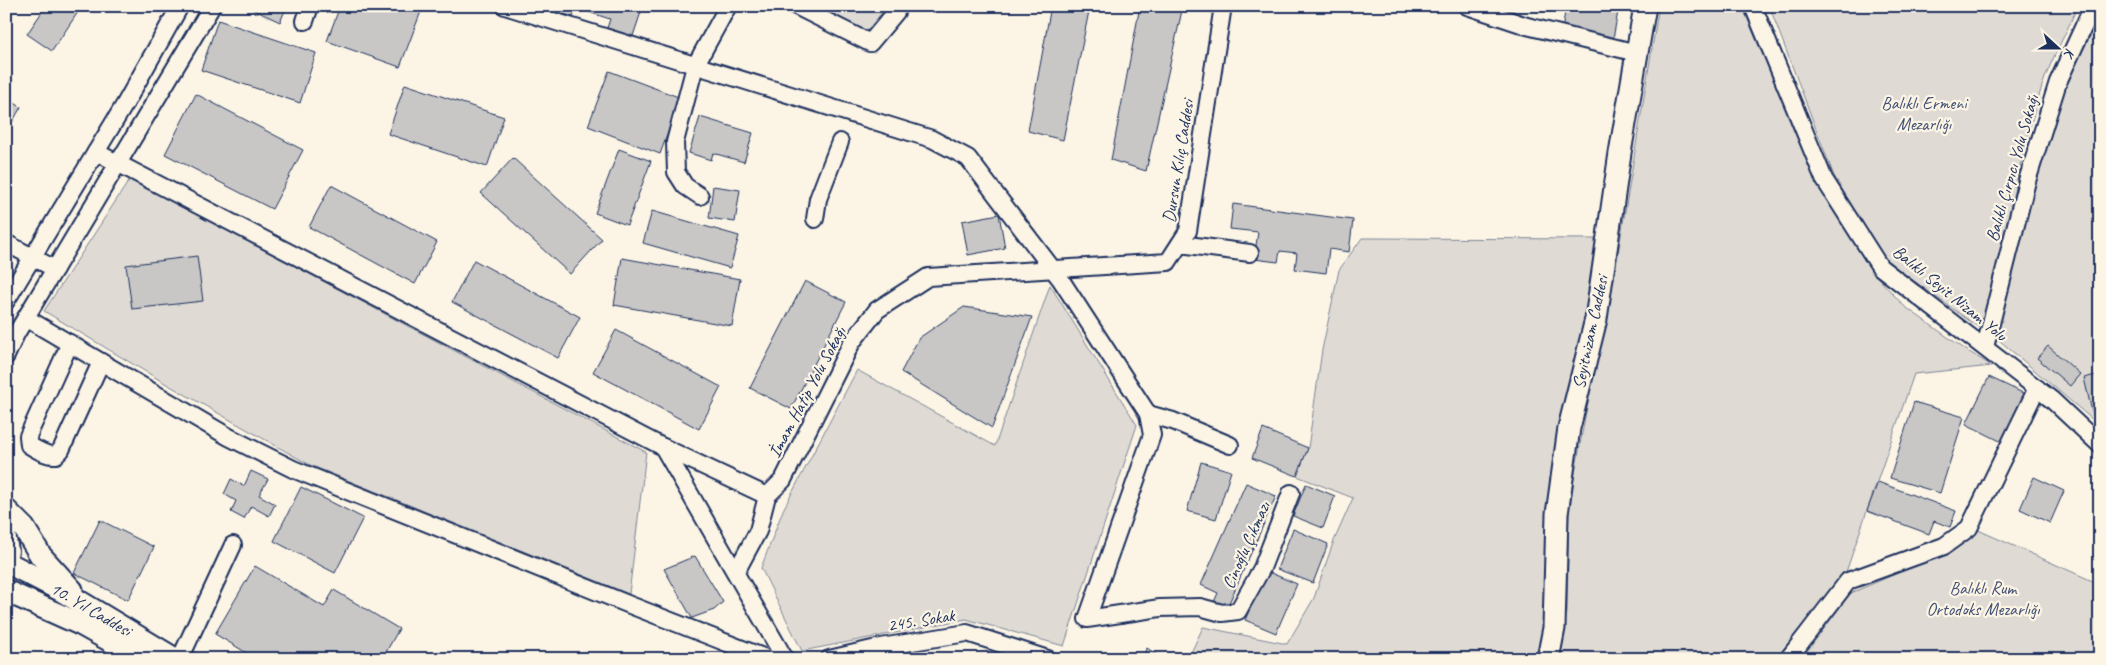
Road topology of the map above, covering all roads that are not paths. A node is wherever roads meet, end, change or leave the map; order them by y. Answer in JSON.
{"nodes":[{"id":1,"x":180,"y":6,"type":"edge"},
{"id":2,"x":212,"y":6,"type":"edge"},
{"id":3,"x":505,"y":6,"type":"edge"},
{"id":4,"x":728,"y":6,"type":"edge"},
{"id":5,"x":796,"y":6,"type":"edge"},
{"id":6,"x":898,"y":6,"type":"edge"},
{"id":7,"x":1223,"y":6,"type":"edge"},
{"id":8,"x":1467,"y":6,"type":"edge"},
{"id":9,"x":1645,"y":6,"type":"edge"},
{"id":10,"x":1753,"y":6,"type":"edge"},
{"id":11,"x":2088,"y":8,"type":"edge"},
{"id":12,"x":1636,"y":53,"type":"junction"},
{"id":13,"x":695,"y":66,"type":"junction"},
{"id":14,"x":840,"y":142,"type":"dead end"},
{"id":15,"x":96,"y":152,"type":"junction"},
{"id":16,"x":117,"y":164,"type":"junction"},
{"id":17,"x":700,"y":196,"type":"dead end"},
{"id":18,"x":814,"y":219,"type":"dead end"},
{"id":19,"x":6,"y":242,"type":"edge"},
{"id":20,"x":1180,"y":244,"type":"junction"},
{"id":21,"x":1250,"y":253,"type":"dead end"},
{"id":22,"x":34,"y":257,"type":"junction"},
{"id":23,"x":55,"y":268,"type":"junction"},
{"id":24,"x":1054,"y":270,"type":"junction"},
{"id":25,"x":6,"y":301,"type":"edge"},
{"id":26,"x":26,"y":318,"type":"junction"},
{"id":27,"x":70,"y":344,"type":"junction"},
{"id":28,"x":1985,"y":347,"type":"junction"},
{"id":29,"x":6,"y":356,"type":"edge"},
{"id":30,"x":101,"y":362,"type":"junction"},
{"id":31,"x":2037,"y":388,"type":"junction"},
{"id":32,"x":1148,"y":414,"type":"junction"},
{"id":33,"x":1230,"y":445,"type":"dead end"},
{"id":34,"x":2100,"y":445,"type":"edge"},
{"id":35,"x":663,"y":446,"type":"junction"},
{"id":36,"x":1291,"y":493,"type":"dead end"},
{"id":37,"x":768,"y":496,"type":"junction"},
{"id":38,"x":6,"y":510,"type":"edge"},
{"id":39,"x":6,"y":527,"type":"edge"},
{"id":40,"x":233,"y":546,"type":"dead end"},
{"id":41,"x":6,"y":561,"type":"edge"},
{"id":42,"x":736,"y":572,"type":"junction"},
{"id":43,"x":6,"y":591,"type":"edge"},
{"id":44,"x":84,"y":603,"type":"junction"},
{"id":45,"x":143,"y":659,"type":"edge"},
{"id":46,"x":175,"y":659,"type":"edge"},
{"id":47,"x":180,"y":659,"type":"edge"},
{"id":48,"x":768,"y":659,"type":"edge"},
{"id":49,"x":785,"y":659,"type":"edge"},
{"id":50,"x":829,"y":659,"type":"edge"},
{"id":51,"x":1048,"y":659,"type":"edge"},
{"id":52,"x":1548,"y":659,"type":"edge"},
{"id":53,"x":1788,"y":659,"type":"edge"}],
"edges":[{"from":1,"to":15,"type":"street"},
{"from":2,"to":16,"type":"street"},
{"from":3,"to":13,"type":"street"},
{"from":4,"to":13,"type":"street"},
{"from":5,"to":6,"type":"street"},
{"from":7,"to":20,"type":"street","name":"Dursun Kılıç Caddesi"},
{"from":8,"to":12,"type":"street"},
{"from":9,"to":12,"type":"main road","name":"Seyitnizam Caddesi"},
{"from":10,"to":28,"type":"street","name":"Balıklı Seyit Nizam Yolu"},
{"from":11,"to":28,"type":"street","name":"Balıklı Çırpıcı Yolu Sokağı"},
{"from":12,"to":52,"type":"main road","name":"Seyitnizam Caddesi"},
{"from":13,"to":17,"type":"street"},
{"from":13,"to":24,"type":"street"},
{"from":14,"to":18,"type":"street"},
{"from":15,"to":16,"type":"street"},
{"from":15,"to":22,"type":"street"},
{"from":16,"to":23,"type":"street"},
{"from":16,"to":35,"type":"street"},
{"from":19,"to":22,"type":"street"},
{"from":20,"to":21,"type":"street"},
{"from":20,"to":24,"type":"street","name":"Dursun Kılıç Caddesi"},
{"from":22,"to":23,"type":"street"},
{"from":22,"to":25,"type":"street"},
{"from":23,"to":26,"type":"street"},
{"from":24,"to":32,"type":"street"},
{"from":24,"to":37,"type":"street","name":"İmam Hatip Yolu Sokağı"},
{"from":26,"to":27,"type":"street"},
{"from":26,"to":29,"type":"street"},
{"from":27,"to":30,"type":"street"},
{"from":27,"to":30,"type":"street"},
{"from":28,"to":31,"type":"street","name":"Balıklı Seyit Nizam Yolu"},
{"from":30,"to":48,"type":"street"},
{"from":31,"to":34,"type":"street","name":"Balıklı Seyit Nizam Yolu"},
{"from":31,"to":53,"type":"street"},
{"from":32,"to":33,"type":"street"},
{"from":32,"to":36,"type":"street","name":"Cinoğlu Çıkmazı"},
{"from":35,"to":37,"type":"street"},
{"from":35,"to":42,"type":"street"},
{"from":37,"to":42,"type":"street"},
{"from":38,"to":44,"type":"main road"},
{"from":39,"to":41,"type":"street"},
{"from":40,"to":47,"type":"street"},
{"from":41,"to":44,"type":"main road","name":"10. Yıl Caddesi"},
{"from":42,"to":49,"type":"street"},
{"from":43,"to":45,"type":"main road","name":"10. Yıl Caddesi"},
{"from":44,"to":46,"type":"main road","name":"10. Yıl Caddesi"},
{"from":50,"to":51,"type":"street","name":"245. Sokak"}]}
